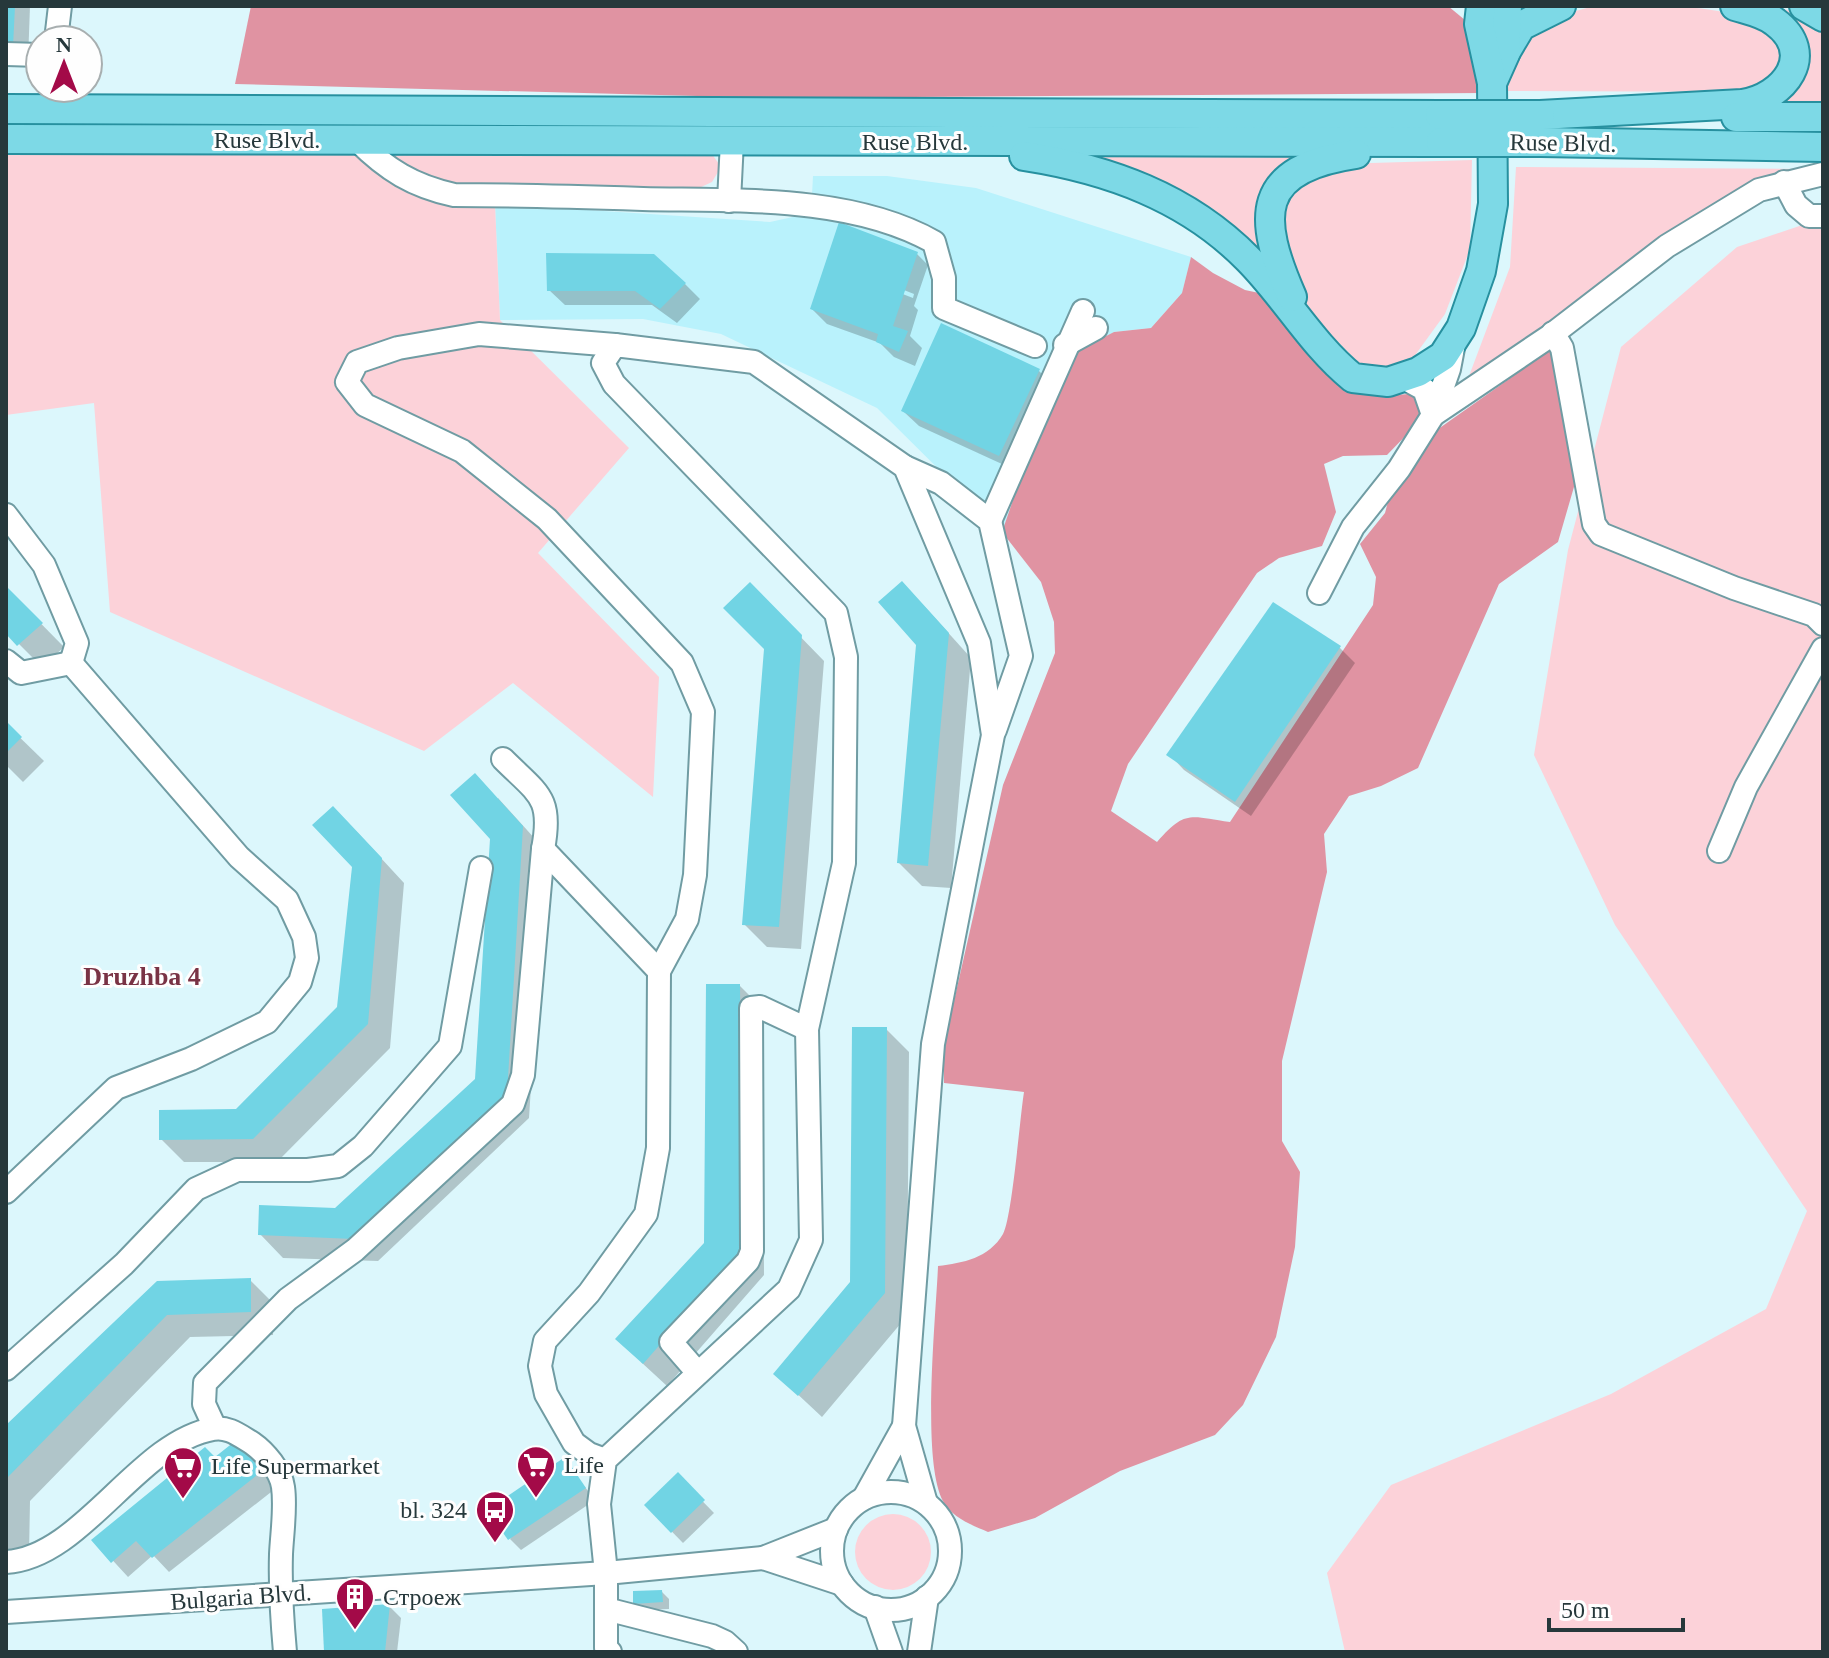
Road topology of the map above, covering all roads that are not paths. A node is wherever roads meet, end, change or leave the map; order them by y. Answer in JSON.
{"nodes":[{"id":1,"x":1507,"y":6,"type":"edge"},
{"id":2,"x":1561,"y":6,"type":"edge"},
{"id":3,"x":1735,"y":6,"type":"edge"},
{"id":4,"x":1804,"y":6,"type":"edge"},
{"id":5,"x":1475,"y":12,"type":"edge"},
{"id":6,"x":1823,"y":17,"type":"edge"},
{"id":7,"x":1505,"y":54,"type":"junction"},
{"id":8,"x":1492,"y":83,"type":"junction"},
{"id":9,"x":6,"y":109,"type":"edge"},
{"id":10,"x":1823,"y":117,"type":"edge"},
{"id":11,"x":1440,"y":129,"type":"junction"},
{"id":12,"x":1540,"y":129,"type":"junction"},
{"id":13,"x":6,"y":139,"type":"edge"},
{"id":14,"x":357,"y":140,"type":"junction"},
{"id":15,"x":732,"y":141,"type":"junction"},
{"id":16,"x":929,"y":142,"type":"junction"},
{"id":17,"x":1823,"y":147,"type":"edge"},
{"id":18,"x":1823,"y":174,"type":"edge"},
{"id":19,"x":1784,"y":182,"type":"junction"},
{"id":20,"x":729,"y":201,"type":"junction"},
{"id":21,"x":1823,"y":216,"type":"edge"},
{"id":22,"x":1090,"y":320,"type":"dead end"},
{"id":23,"x":1305,"y":327,"type":"junction"},
{"id":24,"x":1553,"y":333,"type":"junction"},
{"id":25,"x":1454,"y":343,"type":"junction"},
{"id":26,"x":615,"y":345,"type":"junction"},
{"id":27,"x":1035,"y":346,"type":"dead end"},
{"id":28,"x":1404,"y":378,"type":"junction"},
{"id":29,"x":1433,"y":415,"type":"junction"},
{"id":30,"x":905,"y":467,"type":"junction"},
{"id":31,"x":6,"y":515,"type":"edge"},
{"id":32,"x":990,"y":521,"type":"junction"},
{"id":33,"x":1319,"y":593,"type":"dead end"},
{"id":34,"x":1823,"y":624,"type":"edge"},
{"id":35,"x":1823,"y":649,"type":"edge"},
{"id":36,"x":6,"y":661,"type":"edge"},
{"id":37,"x":71,"y":663,"type":"junction"},
{"id":38,"x":993,"y":735,"type":"junction"},
{"id":39,"x":503,"y":759,"type":"dead end"},
{"id":40,"x":543,"y":849,"type":"junction"},
{"id":41,"x":1719,"y":851,"type":"dead end"},
{"id":42,"x":481,"y":868,"type":"dead end"},
{"id":43,"x":659,"y":971,"type":"junction"},
{"id":44,"x":807,"y":1029,"type":"junction"},
{"id":45,"x":6,"y":1192,"type":"edge"},
{"id":46,"x":6,"y":1369,"type":"edge"},
{"id":47,"x":698,"y":1373,"type":"junction"},
{"id":48,"x":904,"y":1426,"type":"junction"},
{"id":49,"x":215,"y":1428,"type":"junction"},
{"id":50,"x":605,"y":1460,"type":"junction"},
{"id":51,"x":864,"y":1498,"type":"junction"},
{"id":52,"x":926,"y":1503,"type":"junction"},
{"id":53,"x":836,"y":1529,"type":"junction"},
{"id":54,"x":763,"y":1558,"type":"junction"},
{"id":55,"x":6,"y":1562,"type":"edge"},
{"id":56,"x":606,"y":1573,"type":"junction"},
{"id":57,"x":842,"y":1584,"type":"junction"},
{"id":58,"x":280,"y":1594,"type":"junction"},
{"id":59,"x":927,"y":1597,"type":"junction"},
{"id":60,"x":875,"y":1607,"type":"junction"},
{"id":61,"x":606,"y":1609,"type":"junction"},
{"id":62,"x":6,"y":1612,"type":"edge"},
{"id":63,"x":606,"y":1651,"type":"edge"},
{"id":64,"x":285,"y":1652,"type":"edge"},
{"id":65,"x":736,"y":1652,"type":"edge"},
{"id":66,"x":891,"y":1652,"type":"edge"},
{"id":67,"x":919,"y":1652,"type":"edge"}],
"edges":[{"from":1,"to":7,"type":"main road"},
{"from":2,"to":7,"type":"main road"},
{"from":3,"to":12,"type":"main road"},
{"from":4,"to":6,"type":"main road"},
{"from":5,"to":8,"type":"main road"},
{"from":7,"to":8,"type":"main road"},
{"from":8,"to":25,"type":"main road"},
{"from":9,"to":11,"type":"main road","name":"Ruse Blvd."},
{"from":10,"to":12,"type":"main road","name":"Ruse Blvd."},
{"from":11,"to":12,"type":"main road","name":"Ruse Blvd.","bridge":true},
{"from":11,"to":16,"type":"main road","name":"Ruse Blvd."},
{"from":11,"to":23,"type":"main road"},
{"from":12,"to":17,"type":"main road","name":"Ruse Blvd."},
{"from":13,"to":14,"type":"main road","name":"Ruse Blvd."},
{"from":14,"to":15,"type":"main road","name":"Ruse Blvd."},
{"from":14,"to":20,"type":"street"},
{"from":15,"to":16,"type":"main road","name":"Ruse Blvd."},
{"from":15,"to":20,"type":"street"},
{"from":16,"to":23,"type":"main road"},
{"from":18,"to":19,"type":"street"},
{"from":19,"to":21,"type":"street"},
{"from":19,"to":24,"type":"street"},
{"from":20,"to":27,"type":"street"},
{"from":22,"to":32,"type":"street"},
{"from":23,"to":28,"type":"main road"},
{"from":24,"to":29,"type":"street"},
{"from":24,"to":34,"type":"street"},
{"from":25,"to":28,"type":"main road"},
{"from":25,"to":29,"type":"street"},
{"from":26,"to":30,"type":"street"},
{"from":26,"to":43,"type":"street"},
{"from":26,"to":44,"type":"street"},
{"from":28,"to":29,"type":"street"},
{"from":29,"to":33,"type":"street"},
{"from":30,"to":32,"type":"street"},
{"from":30,"to":38,"type":"street"},
{"from":31,"to":37,"type":"street"},
{"from":32,"to":38,"type":"street"},
{"from":35,"to":41,"type":"street"},
{"from":36,"to":37,"type":"street"},
{"from":37,"to":45,"type":"street"},
{"from":38,"to":48,"type":"street"},
{"from":39,"to":40,"type":"street"},
{"from":40,"to":43,"type":"street"},
{"from":40,"to":49,"type":"street"},
{"from":42,"to":46,"type":"street"},
{"from":43,"to":50,"type":"street"},
{"from":44,"to":47,"type":"street"},
{"from":44,"to":47,"type":"street"},
{"from":47,"to":50,"type":"street"},
{"from":48,"to":51,"type":"street"},
{"from":48,"to":52,"type":"street"},
{"from":49,"to":55,"type":"street"},
{"from":49,"to":58,"type":"street"},
{"from":50,"to":56,"type":"street"},
{"from":51,"to":52,"type":"street"},
{"from":51,"to":53,"type":"street"},
{"from":52,"to":59,"type":"street"},
{"from":53,"to":54,"type":"street"},
{"from":53,"to":57,"type":"street"},
{"from":54,"to":56,"type":"street","name":"Bulgaria Blvd."},
{"from":54,"to":57,"type":"street"},
{"from":56,"to":58,"type":"street","name":"Bulgaria Blvd."},
{"from":56,"to":61,"type":"street"},
{"from":57,"to":60,"type":"street"},
{"from":58,"to":62,"type":"street","name":"Bulgaria Blvd."},
{"from":58,"to":64,"type":"street"},
{"from":59,"to":60,"type":"street"},
{"from":59,"to":67,"type":"street"},
{"from":60,"to":66,"type":"street"},
{"from":61,"to":63,"type":"street"},
{"from":61,"to":65,"type":"street"}]}
